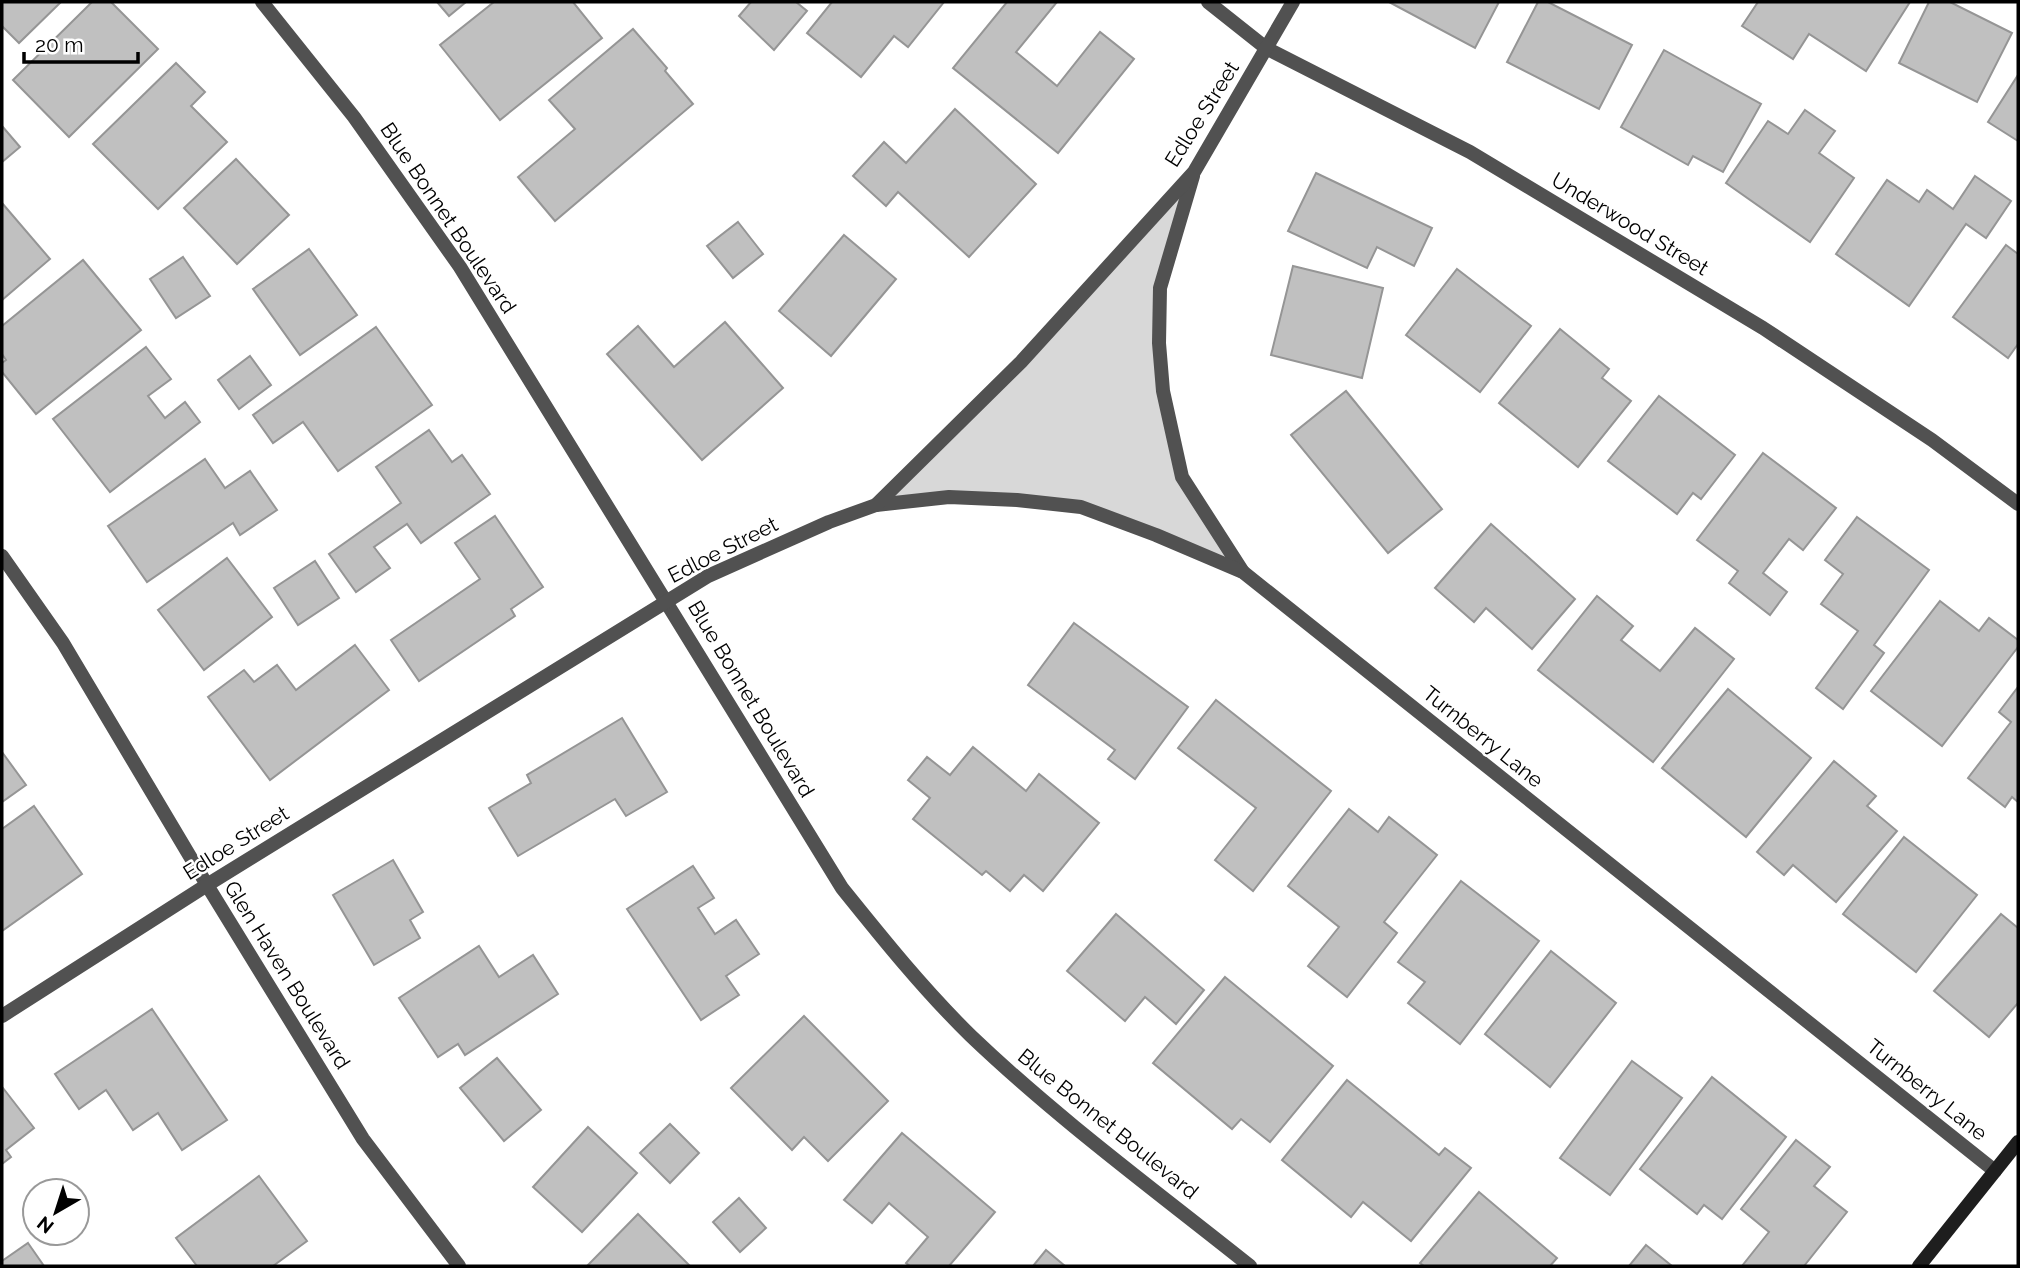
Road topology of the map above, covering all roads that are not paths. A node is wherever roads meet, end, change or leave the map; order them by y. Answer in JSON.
{"nodes":[{"id":1,"x":262,"y":2,"type":"edge"},
{"id":2,"x":1208,"y":2,"type":"edge"},
{"id":3,"x":1293,"y":2,"type":"edge"},
{"id":4,"x":1266,"y":48,"type":"junction"},
{"id":5,"x":1194,"y":172,"type":"junction"},
{"id":6,"x":2018,"y":504,"type":"edge"},
{"id":7,"x":876,"y":505,"type":"junction"},
{"id":8,"x":2,"y":556,"type":"edge"},
{"id":9,"x":1243,"y":572,"type":"junction"},
{"id":10,"x":667,"y":602,"type":"junction"},
{"id":11,"x":207,"y":885,"type":"junction"},
{"id":12,"x":2,"y":1016,"type":"edge"},
{"id":13,"x":2018,"y":1142,"type":"edge"},
{"id":14,"x":1995,"y":1171,"type":"junction"},
{"id":15,"x":459,"y":1266,"type":"edge"},
{"id":16,"x":1250,"y":1266,"type":"edge"},
{"id":17,"x":1919,"y":1266,"type":"edge"}],
"edges":[{"from":1,"to":10,"type":"street","name":"Blue Bonnet Boulevard"},
{"from":2,"to":4,"type":"street","name":"Underwood Street"},
{"from":3,"to":4,"type":"street","name":"Edloe Street"},
{"from":4,"to":5,"type":"street","name":"Edloe Street"},
{"from":4,"to":6,"type":"street","name":"Underwood Street"},
{"from":5,"to":7,"type":"street","name":"Edloe Street"},
{"from":5,"to":9,"type":"street"},
{"from":7,"to":9,"type":"street","name":"Turnberry Lane"},
{"from":7,"to":10,"type":"street","name":"Edloe Street"},
{"from":8,"to":11,"type":"street","name":"Glen Haven Boulevard"},
{"from":9,"to":14,"type":"street","name":"Turnberry Lane"},
{"from":10,"to":11,"type":"street","name":"Edloe Street"},
{"from":10,"to":16,"type":"street","name":"Blue Bonnet Boulevard"},
{"from":11,"to":12,"type":"street","name":"Edloe Street"},
{"from":11,"to":15,"type":"street","name":"Glen Haven Boulevard"},
{"from":13,"to":14,"type":"street"},
{"from":14,"to":17,"type":"street"}]}
